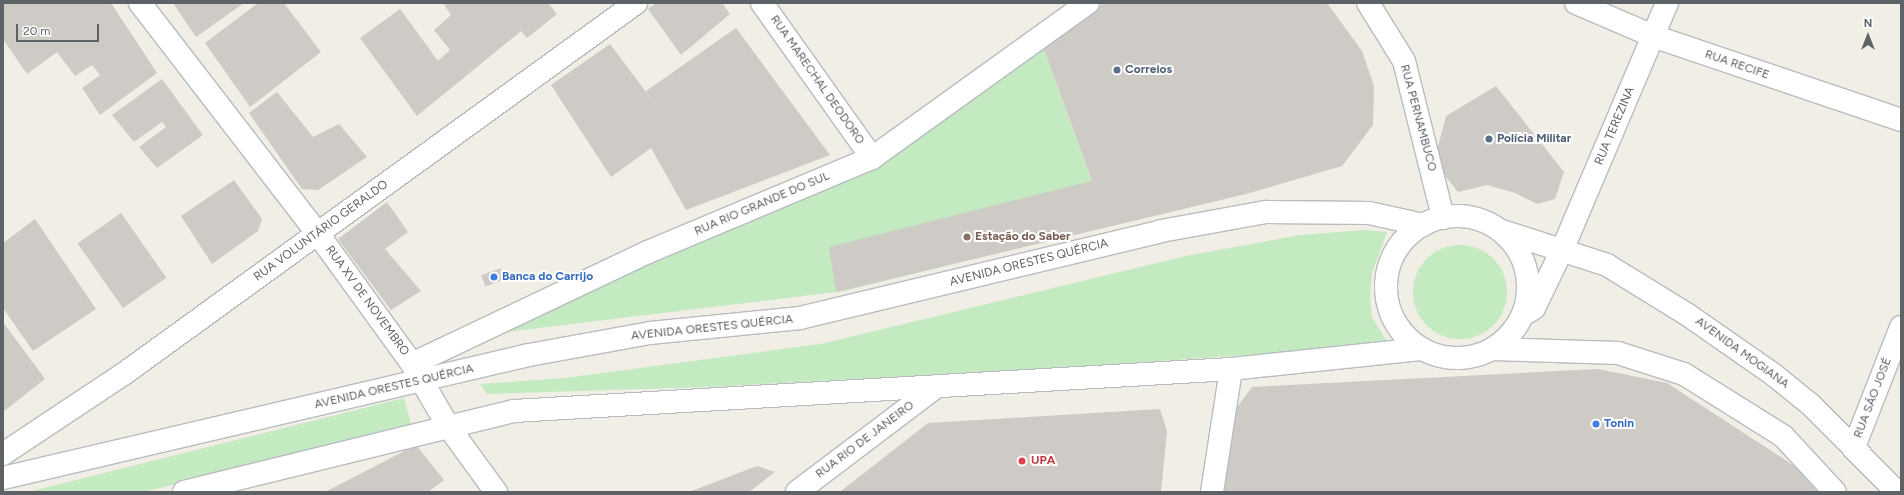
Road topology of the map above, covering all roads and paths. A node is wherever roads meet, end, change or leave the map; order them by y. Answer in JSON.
{"nodes":[{"id":1,"x":140,"y":3,"type":"edge"},
{"id":2,"x":636,"y":3,"type":"edge"},
{"id":3,"x":762,"y":3,"type":"edge"},
{"id":4,"x":1088,"y":3,"type":"edge"},
{"id":5,"x":1368,"y":3,"type":"edge"},
{"id":6,"x":1576,"y":3,"type":"edge"},
{"id":7,"x":1667,"y":3,"type":"edge"},
{"id":8,"x":1653,"y":36,"type":"junction"},
{"id":9,"x":1901,"y":120,"type":"edge"},
{"id":10,"x":872,"y":158,"type":"junction"},
{"id":11,"x":1434,"y":221,"type":"junction"},
{"id":12,"x":1502,"y":231,"type":"junction"},
{"id":13,"x":318,"y":234,"type":"junction"},
{"id":14,"x":1563,"y":248,"type":"junction"},
{"id":15,"x":1523,"y":315,"type":"junction"},
{"id":16,"x":1901,"y":327,"type":"edge"},
{"id":17,"x":1422,"y":349,"type":"junction"},
{"id":18,"x":1493,"y":349,"type":"junction"},
{"id":19,"x":1231,"y":369,"type":"junction"},
{"id":20,"x":417,"y":373,"type":"junction"},
{"id":21,"x":933,"y":389,"type":"junction"},
{"id":22,"x":448,"y":426,"type":"junction"},
{"id":23,"x":1854,"y":447,"type":"junction"},
{"id":24,"x":3,"y":454,"type":"edge"},
{"id":25,"x":3,"y":478,"type":"edge"},
{"id":26,"x":184,"y":492,"type":"edge"},
{"id":27,"x":496,"y":492,"type":"edge"},
{"id":28,"x":797,"y":492,"type":"edge"},
{"id":29,"x":1212,"y":492,"type":"edge"},
{"id":30,"x":1835,"y":492,"type":"edge"},
{"id":31,"x":1897,"y":492,"type":"edge"}],
"edges":[{"from":1,"to":13,"type":"main road","name":"RUA XV DE NOVEMBRO"},
{"from":2,"to":13,"type":"main road","name":"RUA VOLUNTÁRIO GERALDO"},
{"from":3,"to":10,"type":"main road","name":"RUA MARECHAL DEODORO"},
{"from":4,"to":10,"type":"main road","name":"RUA RIO GRANDE DO SUL"},
{"from":5,"to":11,"type":"main road","name":"RUA PERNAMBUCO"},
{"from":6,"to":8,"type":"main road","name":"RUA RECIFE"},
{"from":7,"to":8,"type":"main road","name":"RUA TEREZINA"},
{"from":8,"to":9,"type":"main road","name":"RUA RECIFE"},
{"from":8,"to":14,"type":"main road","name":"RUA TEREZINA"},
{"from":10,"to":20,"type":"main road","name":"RUA RIO GRANDE DO SUL"},
{"from":11,"to":12,"type":"main road"},
{"from":11,"to":17,"type":"main road"},
{"from":11,"to":20,"type":"main road","name":"AVENIDA ORESTES QUÉRCIA"},
{"from":12,"to":14,"type":"main road","name":"AVENIDA MOGIANA"},
{"from":12,"to":15,"type":"main road"},
{"from":13,"to":20,"type":"main road","name":"RUA XV DE NOVEMBRO"},
{"from":13,"to":24,"type":"main road","name":"RUA VOLUNTÁRIO GERALDO"},
{"from":14,"to":15,"type":"main road"},
{"from":14,"to":23,"type":"main road","name":"AVENIDA MOGIANA"},
{"from":15,"to":18,"type":"main road"},
{"from":16,"to":23,"type":"main road","name":"RUA SÃO JOSÉ"},
{"from":17,"to":18,"type":"main road"},
{"from":17,"to":19,"type":"main road"},
{"from":18,"to":30,"type":"main road"},
{"from":19,"to":21,"type":"main road"},
{"from":19,"to":29,"type":"main road"},
{"from":20,"to":22,"type":"main road","name":"RUA XV DE NOVEMBRO"},
{"from":20,"to":25,"type":"main road","name":"AVENIDA ORESTES QUÉRCIA"},
{"from":21,"to":22,"type":"main road"},
{"from":21,"to":28,"type":"main road","name":"RUA RIO DE JANEIRO"},
{"from":22,"to":26,"type":"main road"},
{"from":22,"to":27,"type":"main road","name":"RUA XV DE NOVEMBRO"},
{"from":23,"to":31,"type":"main road","name":"AVENIDA MOGIANA"}]}
